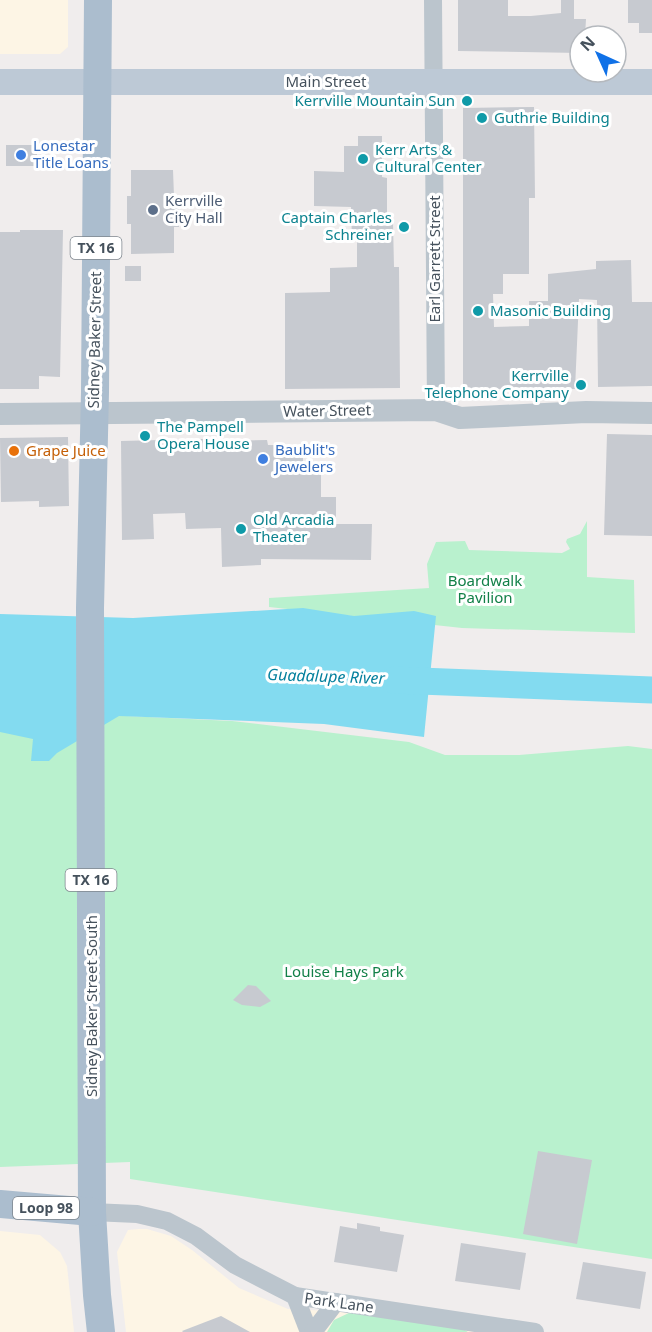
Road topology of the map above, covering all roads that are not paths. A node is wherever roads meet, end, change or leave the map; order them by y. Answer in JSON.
{"nodes":[{"id":1,"x":98,"y":0,"type":"edge"},
{"id":2,"x":433,"y":0,"type":"edge"},
{"id":3,"x":0,"y":82,"type":"edge"},
{"id":4,"x":97,"y":82,"type":"junction"},
{"id":5,"x":434,"y":82,"type":"junction"},
{"id":6,"x":652,"y":82,"type":"edge"},
{"id":7,"x":436,"y":410,"type":"junction"},
{"id":8,"x":652,"y":412,"type":"edge"},
{"id":9,"x":0,"y":414,"type":"edge"},
{"id":10,"x":94,"y":414,"type":"junction"},
{"id":11,"x":90,"y":608,"type":"joint"},
{"id":12,"x":0,"y":1204,"type":"edge"},
{"id":13,"x":92,"y":1212,"type":"junction"},
{"id":14,"x":295,"y":1296,"type":"junction"},
{"id":15,"x":336,"y":1302,"type":"junction"},
{"id":16,"x":101,"y":1332,"type":"edge"},
{"id":17,"x":311,"y":1332,"type":"edge"},
{"id":18,"x":535,"y":1332,"type":"edge"}],
"edges":[{"from":1,"to":4,"type":"main road","name":"Sidney Baker Street","number":"TX 16"},
{"from":2,"to":5,"type":"street","name":"Earl Garrett Street"},
{"from":3,"to":4,"type":"main road","name":"Main Street"},
{"from":4,"to":5,"type":"main road","name":"Main Street"},
{"from":4,"to":10,"type":"main road","name":"Sidney Baker Street","number":"TX 16"},
{"from":5,"to":6,"type":"main road","name":"Main Street"},
{"from":5,"to":7,"type":"street","name":"Earl Garrett Street"},
{"from":7,"to":8,"type":"street","name":"Water Street"},
{"from":7,"to":10,"type":"street","name":"Water Street"},
{"from":9,"to":10,"type":"street","name":"Water Street"},
{"from":10,"to":11,"type":"main road","name":"Sidney Baker Street","number":"TX 16"},
{"from":11,"to":13,"type":"main road","name":"Sidney Baker Street South","number":"TX 16"},
{"from":12,"to":13,"type":"main road","number":"Loop 98"},
{"from":13,"to":14,"type":"street","name":"Park Lane"},
{"from":13,"to":16,"type":"main road","name":"Sidney Baker Street South","number":"TX 16"},
{"from":14,"to":15,"type":"street","name":"Park Lane"},
{"from":14,"to":17,"type":"street"},
{"from":15,"to":17,"type":"street"},
{"from":15,"to":18,"type":"street","name":"Park Lane"}]}
